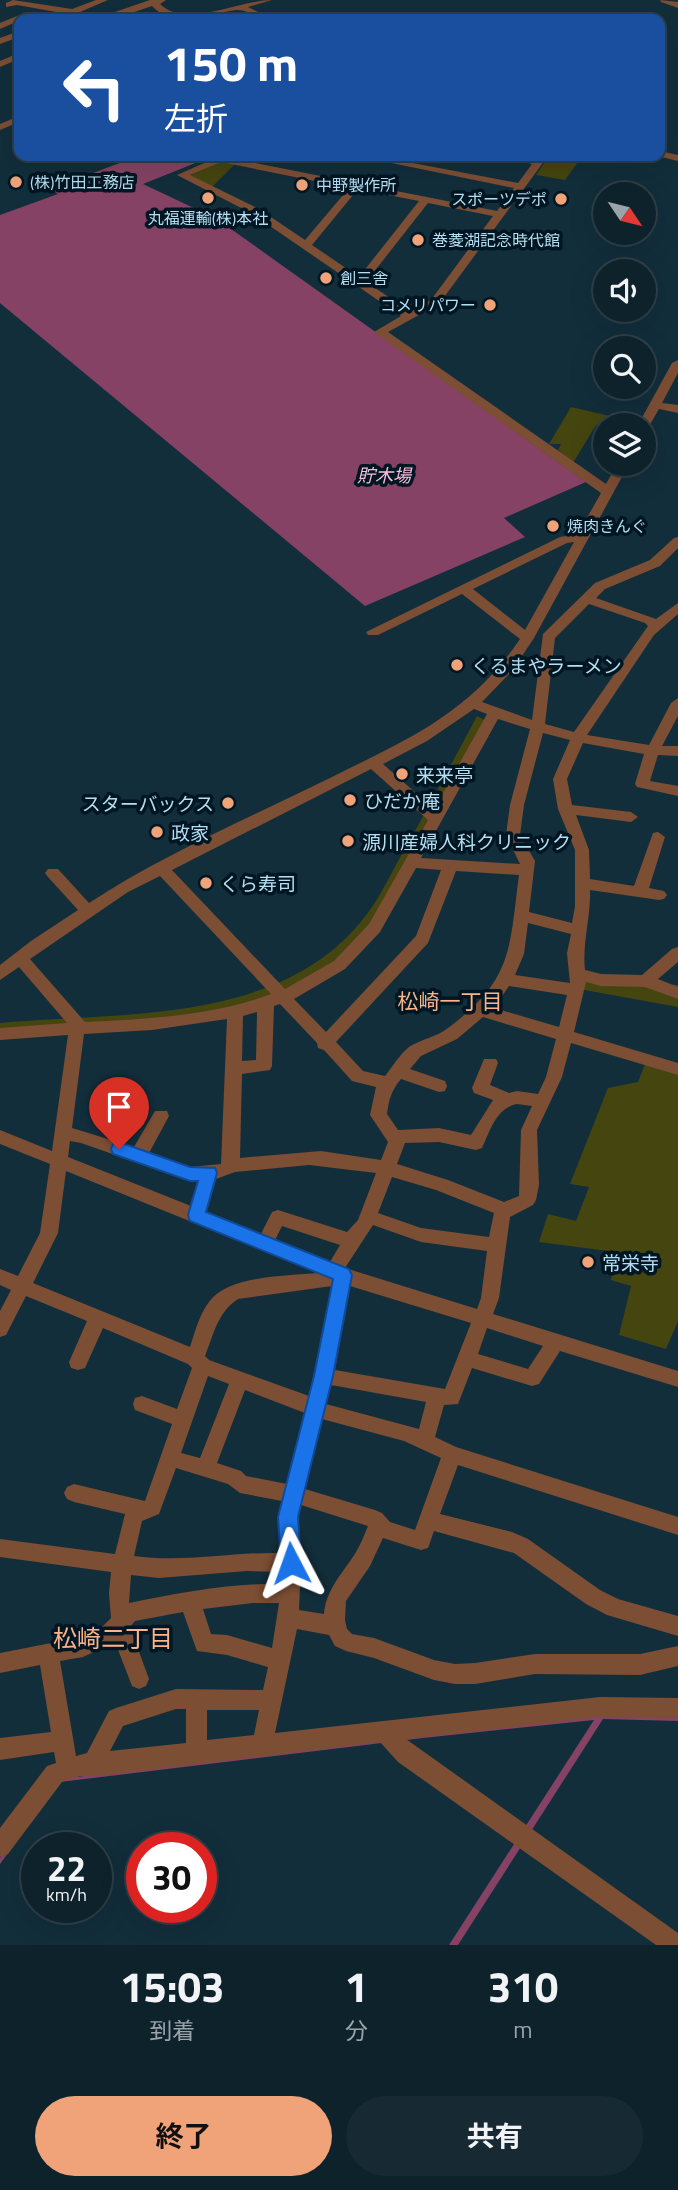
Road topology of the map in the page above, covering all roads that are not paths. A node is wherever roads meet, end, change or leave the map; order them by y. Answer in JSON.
{"nodes":[{"id":1,"x":39,"y":0,"type":"edge"},
{"id":2,"x":104,"y":0,"type":"edge"},
{"id":3,"x":223,"y":0,"type":"edge"},
{"id":4,"x":268,"y":0,"type":"edge"},
{"id":5,"x":664,"y":0,"type":"edge"},
{"id":6,"x":158,"y":1,"type":"edge"},
{"id":7,"x":89,"y":2,"type":"edge"},
{"id":8,"x":5,"y":3,"type":"edge"},
{"id":9,"x":678,"y":5,"type":"edge"},
{"id":10,"x":239,"y":8,"type":"junction"},
{"id":11,"x":29,"y":9,"type":"junction"},
{"id":12,"x":20,"y":14,"type":"edge"},
{"id":13,"x":35,"y":14,"type":"edge"},
{"id":14,"x":116,"y":14,"type":"edge"},
{"id":15,"x":172,"y":14,"type":"edge"},
{"id":16,"x":212,"y":14,"type":"edge"},
{"id":17,"x":255,"y":14,"type":"edge"},
{"id":18,"x":215,"y":161,"type":"edge"},
{"id":19,"x":231,"y":161,"type":"edge"},
{"id":20,"x":251,"y":161,"type":"edge"},
{"id":21,"x":275,"y":161,"type":"edge"},
{"id":22,"x":410,"y":161,"type":"edge"},
{"id":23,"x":539,"y":161,"type":"edge"},
{"id":24,"x":248,"y":164,"type":"junction"},
{"id":25,"x":268,"y":169,"type":"junction"},
{"id":26,"x":356,"y":186,"type":"junction"},
{"id":27,"x":520,"y":186,"type":"junction"},
{"id":28,"x":426,"y":199,"type":"junction"},
{"id":29,"x":498,"y":214,"type":"junction"},
{"id":30,"x":306,"y":245,"type":"junction"},
{"id":31,"x":360,"y":282,"type":"junction"},
{"id":32,"x":408,"y":316,"type":"junction"},
{"id":33,"x":678,"y":363,"type":"edge"},
{"id":34,"x":655,"y":405,"type":"junction"},
{"id":35,"x":678,"y":409,"type":"edge"},
{"id":36,"x":651,"y":413,"type":"edge"},
{"id":37,"x":616,"y":476,"type":"edge"},
{"id":38,"x":607,"y":491,"type":"junction"},
{"id":39,"x":582,"y":537,"type":"junction"},
{"id":40,"x":678,"y":541,"type":"edge"},
{"id":41,"x":463,"y":587,"type":"junction"},
{"id":42,"x":586,"y":599,"type":"junction"},
{"id":43,"x":678,"y":607,"type":"edge"},
{"id":44,"x":655,"y":627,"type":"junction"},
{"id":45,"x":373,"y":632,"type":"dead end"},
{"id":46,"x":529,"y":635,"type":"junction"},
{"id":47,"x":548,"y":637,"type":"junction"},
{"id":48,"x":473,"y":703,"type":"junction"},
{"id":49,"x":678,"y":704,"type":"edge"},
{"id":50,"x":494,"y":714,"type":"junction"},
{"id":51,"x":538,"y":726,"type":"junction"},
{"id":52,"x":579,"y":736,"type":"junction"},
{"id":53,"x":678,"y":751,"type":"edge"},
{"id":54,"x":652,"y":752,"type":"junction"},
{"id":55,"x":373,"y":763,"type":"junction"},
{"id":56,"x":678,"y":791,"type":"edge"},
{"id":57,"x":565,"y":809,"type":"junction"},
{"id":58,"x":631,"y":817,"type":"dead end"},
{"id":59,"x":437,"y":820,"type":"junction"},
{"id":60,"x":658,"y":837,"type":"dead end"},
{"id":61,"x":414,"y":863,"type":"junction"},
{"id":62,"x":451,"y":864,"type":"junction"},
{"id":63,"x":161,"y":868,"type":"junction"},
{"id":64,"x":528,"y":870,"type":"junction"},
{"id":65,"x":53,"y":873,"type":"dead end"},
{"id":66,"x":583,"y":883,"type":"junction"},
{"id":67,"x":640,"y":891,"type":"junction"},
{"id":68,"x":659,"y":895,"type":"dead end"},
{"id":69,"x":87,"y":910,"type":"junction"},
{"id":70,"x":522,"y":916,"type":"junction"},
{"id":71,"x":577,"y":930,"type":"junction"},
{"id":72,"x":678,"y":953,"type":"edge"},
{"id":73,"x":20,"y":958,"type":"junction"},
{"id":74,"x":0,"y":974,"type":"edge"},
{"id":75,"x":505,"y":980,"type":"junction"},
{"id":76,"x":646,"y":981,"type":"junction"},
{"id":77,"x":577,"y":982,"type":"junction"},
{"id":78,"x":678,"y":993,"type":"edge"},
{"id":79,"x":282,"y":998,"type":"junction"},
{"id":80,"x":265,"y":1005,"type":"junction"},
{"id":81,"x":480,"y":1010,"type":"junction"},
{"id":82,"x":235,"y":1015,"type":"junction"},
{"id":83,"x":79,"y":1028,"type":"junction"},
{"id":84,"x":0,"y":1034,"type":"edge"},
{"id":85,"x":565,"y":1037,"type":"junction"},
{"id":86,"x":324,"y":1044,"type":"junction"},
{"id":87,"x":490,"y":1063,"type":"dead end"},
{"id":88,"x":233,"y":1068,"type":"junction"},
{"id":89,"x":678,"y":1069,"type":"edge"},
{"id":90,"x":393,"y":1077,"type":"junction"},
{"id":91,"x":439,"y":1086,"type":"dead end"},
{"id":92,"x":508,"y":1099,"type":"junction"},
{"id":93,"x":544,"y":1102,"type":"junction"},
{"id":94,"x":161,"y":1116,"type":"dead end"},
{"id":95,"x":64,"y":1134,"type":"junction"},
{"id":96,"x":0,"y":1137,"type":"edge"},
{"id":97,"x":395,"y":1137,"type":"junction"},
{"id":98,"x":138,"y":1156,"type":"junction"},
{"id":99,"x":58,"y":1161,"type":"junction"},
{"id":100,"x":231,"y":1166,"type":"junction"},
{"id":101,"x":386,"y":1169,"type":"junction"},
{"id":102,"x":209,"y":1173,"type":"junction"},
{"id":103,"x":504,"y":1210,"type":"junction"},
{"id":104,"x":197,"y":1215,"type":"junction"},
{"id":105,"x":367,"y":1216,"type":"junction"},
{"id":106,"x":351,"y":1241,"type":"junction"},
{"id":107,"x":265,"y":1243,"type":"junction"},
{"id":108,"x":496,"y":1245,"type":"junction"},
{"id":109,"x":339,"y":1273,"type":"junction"},
{"id":110,"x":0,"y":1276,"type":"edge"},
{"id":111,"x":20,"y":1285,"type":"junction"},
{"id":112,"x":99,"y":1318,"type":"junction"},
{"id":113,"x":482,"y":1320,"type":"junction"},
{"id":114,"x":0,"y":1329,"type":"edge"},
{"id":115,"x":556,"y":1342,"type":"junction"},
{"id":116,"x":468,"y":1359,"type":"junction"},
{"id":117,"x":78,"y":1362,"type":"dead end"},
{"id":118,"x":198,"y":1362,"type":"junction"},
{"id":119,"x":324,"y":1376,"type":"junction"},
{"id":120,"x":240,"y":1379,"type":"junction"},
{"id":121,"x":678,"y":1379,"type":"edge"},
{"id":122,"x":436,"y":1397,"type":"junction"},
{"id":123,"x":142,"y":1404,"type":"dead end"},
{"id":124,"x":315,"y":1409,"type":"junction"},
{"id":125,"x":184,"y":1420,"type":"junction"},
{"id":126,"x":424,"y":1440,"type":"junction"},
{"id":127,"x":452,"y":1454,"type":"junction"},
{"id":128,"x":170,"y":1458,"type":"junction"},
{"id":129,"x":206,"y":1468,"type":"junction"},
{"id":130,"x":74,"y":1493,"type":"dead end"},
{"id":131,"x":293,"y":1495,"type":"junction"},
{"id":132,"x":146,"y":1510,"type":"junction"},
{"id":133,"x":430,"y":1521,"type":"junction"},
{"id":134,"x":379,"y":1526,"type":"junction"},
{"id":135,"x":678,"y":1526,"type":"edge"},
{"id":136,"x":0,"y":1548,"type":"edge"},
{"id":137,"x":291,"y":1563,"type":"junction"},
{"id":138,"x":123,"y":1565,"type":"junction"},
{"id":139,"x":289,"y":1594,"type":"junction"},
{"id":140,"x":190,"y":1602,"type":"junction"},
{"id":141,"x":289,"y":1618,"type":"junction"},
{"id":142,"x":120,"y":1623,"type":"junction"},
{"id":143,"x":337,"y":1626,"type":"junction"},
{"id":144,"x":678,"y":1626,"type":"edge"},
{"id":145,"x":49,"y":1655,"type":"junction"},
{"id":146,"x":678,"y":1656,"type":"edge"},
{"id":147,"x":281,"y":1660,"type":"junction"},
{"id":148,"x":0,"y":1663,"type":"edge"},
{"id":149,"x":139,"y":1679,"type":"dead end"},
{"id":150,"x":197,"y":1700,"type":"junction"},
{"id":151,"x":271,"y":1700,"type":"junction"},
{"id":152,"x":678,"y":1708,"type":"edge"},
{"id":153,"x":392,"y":1738,"type":"junction"},
{"id":154,"x":61,"y":1741,"type":"junction"},
{"id":155,"x":262,"y":1745,"type":"junction"},
{"id":156,"x":1,"y":1749,"type":"edge"},
{"id":157,"x":196,"y":1752,"type":"junction"},
{"id":158,"x":98,"y":1765,"type":"junction"},
{"id":159,"x":68,"y":1770,"type":"junction"},
{"id":160,"x":0,"y":1846,"type":"edge"},
{"id":161,"x":675,"y":1945,"type":"edge"}],
"edges":[{"from":1,"to":11,"type":"street"},
{"from":2,"to":7,"type":"street"},
{"from":3,"to":10,"type":"street"},
{"from":4,"to":10,"type":"street"},
{"from":5,"to":9,"type":"street"},
{"from":6,"to":14,"type":"street"},
{"from":6,"to":15,"type":"street"},
{"from":7,"to":11,"type":"street"},
{"from":8,"to":11,"type":"street"},
{"from":10,"to":16,"type":"street"},
{"from":10,"to":17,"type":"street"},
{"from":11,"to":12,"type":"street"},
{"from":11,"to":13,"type":"street"},
{"from":18,"to":30,"type":"street"},
{"from":19,"to":24,"type":"street"},
{"from":20,"to":24,"type":"street"},
{"from":21,"to":25,"type":"street"},
{"from":22,"to":27,"type":"street"},
{"from":23,"to":27,"type":"street"},
{"from":24,"to":25,"type":"street"},
{"from":25,"to":26,"type":"street"},
{"from":26,"to":28,"type":"street"},
{"from":26,"to":30,"type":"street"},
{"from":27,"to":29,"type":"street"},
{"from":28,"to":29,"type":"street"},
{"from":28,"to":31,"type":"street"},
{"from":29,"to":32,"type":"street"},
{"from":30,"to":31,"type":"street"},
{"from":31,"to":32,"type":"street"},
{"from":32,"to":38,"type":"street"},
{"from":33,"to":34,"type":"street"},
{"from":34,"to":35,"type":"street"},
{"from":34,"to":36,"type":"street"},
{"from":37,"to":38,"type":"street"},
{"from":38,"to":39,"type":"street"},
{"from":39,"to":41,"type":"street"},
{"from":39,"to":46,"type":"street"},
{"from":40,"to":42,"type":"street"},
{"from":41,"to":45,"type":"street"},
{"from":41,"to":46,"type":"street"},
{"from":42,"to":44,"type":"street"},
{"from":42,"to":47,"type":"street"},
{"from":43,"to":44,"type":"street"},
{"from":44,"to":52,"type":"street"},
{"from":46,"to":47,"type":"street"},
{"from":46,"to":48,"type":"street"},
{"from":47,"to":51,"type":"street"},
{"from":48,"to":50,"type":"street"},
{"from":48,"to":55,"type":"street"},
{"from":49,"to":54,"type":"street"},
{"from":50,"to":51,"type":"street"},
{"from":50,"to":59,"type":"street"},
{"from":51,"to":52,"type":"street"},
{"from":51,"to":64,"type":"street"},
{"from":52,"to":54,"type":"street"},
{"from":52,"to":57,"type":"street"},
{"from":53,"to":54,"type":"street"},
{"from":54,"to":56,"type":"street"},
{"from":55,"to":59,"type":"street"},
{"from":55,"to":63,"type":"street"},
{"from":57,"to":58,"type":"street"},
{"from":57,"to":66,"type":"street"},
{"from":59,"to":61,"type":"street"},
{"from":60,"to":67,"type":"street"},
{"from":61,"to":62,"type":"street"},
{"from":61,"to":79,"type":"street"},
{"from":62,"to":64,"type":"street"},
{"from":62,"to":86,"type":"street"},
{"from":63,"to":69,"type":"street"},
{"from":63,"to":79,"type":"street"},
{"from":64,"to":70,"type":"street"},
{"from":65,"to":69,"type":"street"},
{"from":66,"to":67,"type":"street"},
{"from":66,"to":71,"type":"street"},
{"from":67,"to":68,"type":"street"},
{"from":69,"to":73,"type":"street"},
{"from":70,"to":71,"type":"street"},
{"from":70,"to":75,"type":"street"},
{"from":71,"to":77,"type":"street"},
{"from":72,"to":76,"type":"street"},
{"from":73,"to":74,"type":"street"},
{"from":73,"to":83,"type":"street"},
{"from":75,"to":77,"type":"street"},
{"from":75,"to":81,"type":"street"},
{"from":76,"to":77,"type":"street"},
{"from":76,"to":78,"type":"street"},
{"from":77,"to":85,"type":"street"},
{"from":79,"to":80,"type":"street"},
{"from":79,"to":86,"type":"street"},
{"from":80,"to":82,"type":"street"},
{"from":80,"to":88,"type":"street"},
{"from":81,"to":85,"type":"street"},
{"from":81,"to":90,"type":"street"},
{"from":82,"to":83,"type":"street"},
{"from":82,"to":88,"type":"street"},
{"from":83,"to":84,"type":"street"},
{"from":83,"to":95,"type":"street"},
{"from":85,"to":89,"type":"street"},
{"from":85,"to":93,"type":"street"},
{"from":86,"to":90,"type":"street"},
{"from":87,"to":92,"type":"street"},
{"from":88,"to":100,"type":"street"},
{"from":90,"to":91,"type":"street"},
{"from":90,"to":97,"type":"street"},
{"from":92,"to":93,"type":"street"},
{"from":92,"to":97,"type":"street"},
{"from":93,"to":103,"type":"street"},
{"from":94,"to":98,"type":"street"},
{"from":95,"to":98,"type":"street"},
{"from":95,"to":99,"type":"street"},
{"from":96,"to":99,"type":"street"},
{"from":97,"to":101,"type":"street"},
{"from":98,"to":102,"type":"street"},
{"from":99,"to":104,"type":"street"},
{"from":99,"to":111,"type":"street"},
{"from":100,"to":101,"type":"street"},
{"from":100,"to":102,"type":"street"},
{"from":101,"to":103,"type":"street"},
{"from":101,"to":105,"type":"street"},
{"from":102,"to":104,"type":"street"},
{"from":103,"to":108,"type":"street"},
{"from":104,"to":107,"type":"street"},
{"from":105,"to":106,"type":"street"},
{"from":105,"to":108,"type":"street"},
{"from":106,"to":107,"type":"street"},
{"from":106,"to":109,"type":"street"},
{"from":107,"to":109,"type":"street"},
{"from":108,"to":113,"type":"street"},
{"from":109,"to":113,"type":"street"},
{"from":109,"to":118,"type":"street"},
{"from":109,"to":119,"type":"street"},
{"from":110,"to":111,"type":"street"},
{"from":111,"to":112,"type":"street"},
{"from":111,"to":114,"type":"street"},
{"from":112,"to":117,"type":"street"},
{"from":112,"to":118,"type":"street"},
{"from":113,"to":115,"type":"street"},
{"from":113,"to":116,"type":"street"},
{"from":115,"to":116,"type":"street"},
{"from":115,"to":121,"type":"street"},
{"from":116,"to":122,"type":"street"},
{"from":118,"to":120,"type":"street"},
{"from":118,"to":125,"type":"street"},
{"from":119,"to":122,"type":"street"},
{"from":119,"to":124,"type":"street"},
{"from":120,"to":124,"type":"street"},
{"from":120,"to":129,"type":"street"},
{"from":122,"to":126,"type":"street"},
{"from":123,"to":125,"type":"street"},
{"from":124,"to":126,"type":"street"},
{"from":124,"to":131,"type":"street"},
{"from":125,"to":128,"type":"street"},
{"from":126,"to":127,"type":"street"},
{"from":127,"to":133,"type":"street"},
{"from":127,"to":135,"type":"street"},
{"from":128,"to":129,"type":"street"},
{"from":128,"to":132,"type":"street"},
{"from":129,"to":131,"type":"street"},
{"from":130,"to":132,"type":"street"},
{"from":131,"to":134,"type":"street"},
{"from":131,"to":137,"type":"street"},
{"from":132,"to":138,"type":"street"},
{"from":133,"to":134,"type":"street"},
{"from":133,"to":144,"type":"street"},
{"from":134,"to":143,"type":"street"},
{"from":136,"to":138,"type":"street"},
{"from":137,"to":138,"type":"street"},
{"from":137,"to":139,"type":"street"},
{"from":138,"to":142,"type":"street"},
{"from":139,"to":140,"type":"street"},
{"from":139,"to":141,"type":"street"},
{"from":140,"to":142,"type":"street"},
{"from":140,"to":147,"type":"street"},
{"from":141,"to":143,"type":"street"},
{"from":141,"to":147,"type":"street"},
{"from":142,"to":145,"type":"street"},
{"from":142,"to":149,"type":"street"},
{"from":143,"to":146,"type":"street"},
{"from":145,"to":148,"type":"street"},
{"from":145,"to":154,"type":"street"},
{"from":147,"to":151,"type":"street"},
{"from":150,"to":151,"type":"street"},
{"from":150,"to":157,"type":"street"},
{"from":150,"to":158,"type":"street"},
{"from":151,"to":155,"type":"street"},
{"from":152,"to":153,"type":"street"},
{"from":153,"to":155,"type":"street"},
{"from":153,"to":161,"type":"street"},
{"from":154,"to":156,"type":"street"},
{"from":154,"to":159,"type":"street"},
{"from":155,"to":157,"type":"street"},
{"from":157,"to":158,"type":"street"},
{"from":158,"to":159,"type":"street"},
{"from":159,"to":160,"type":"street"}]}
